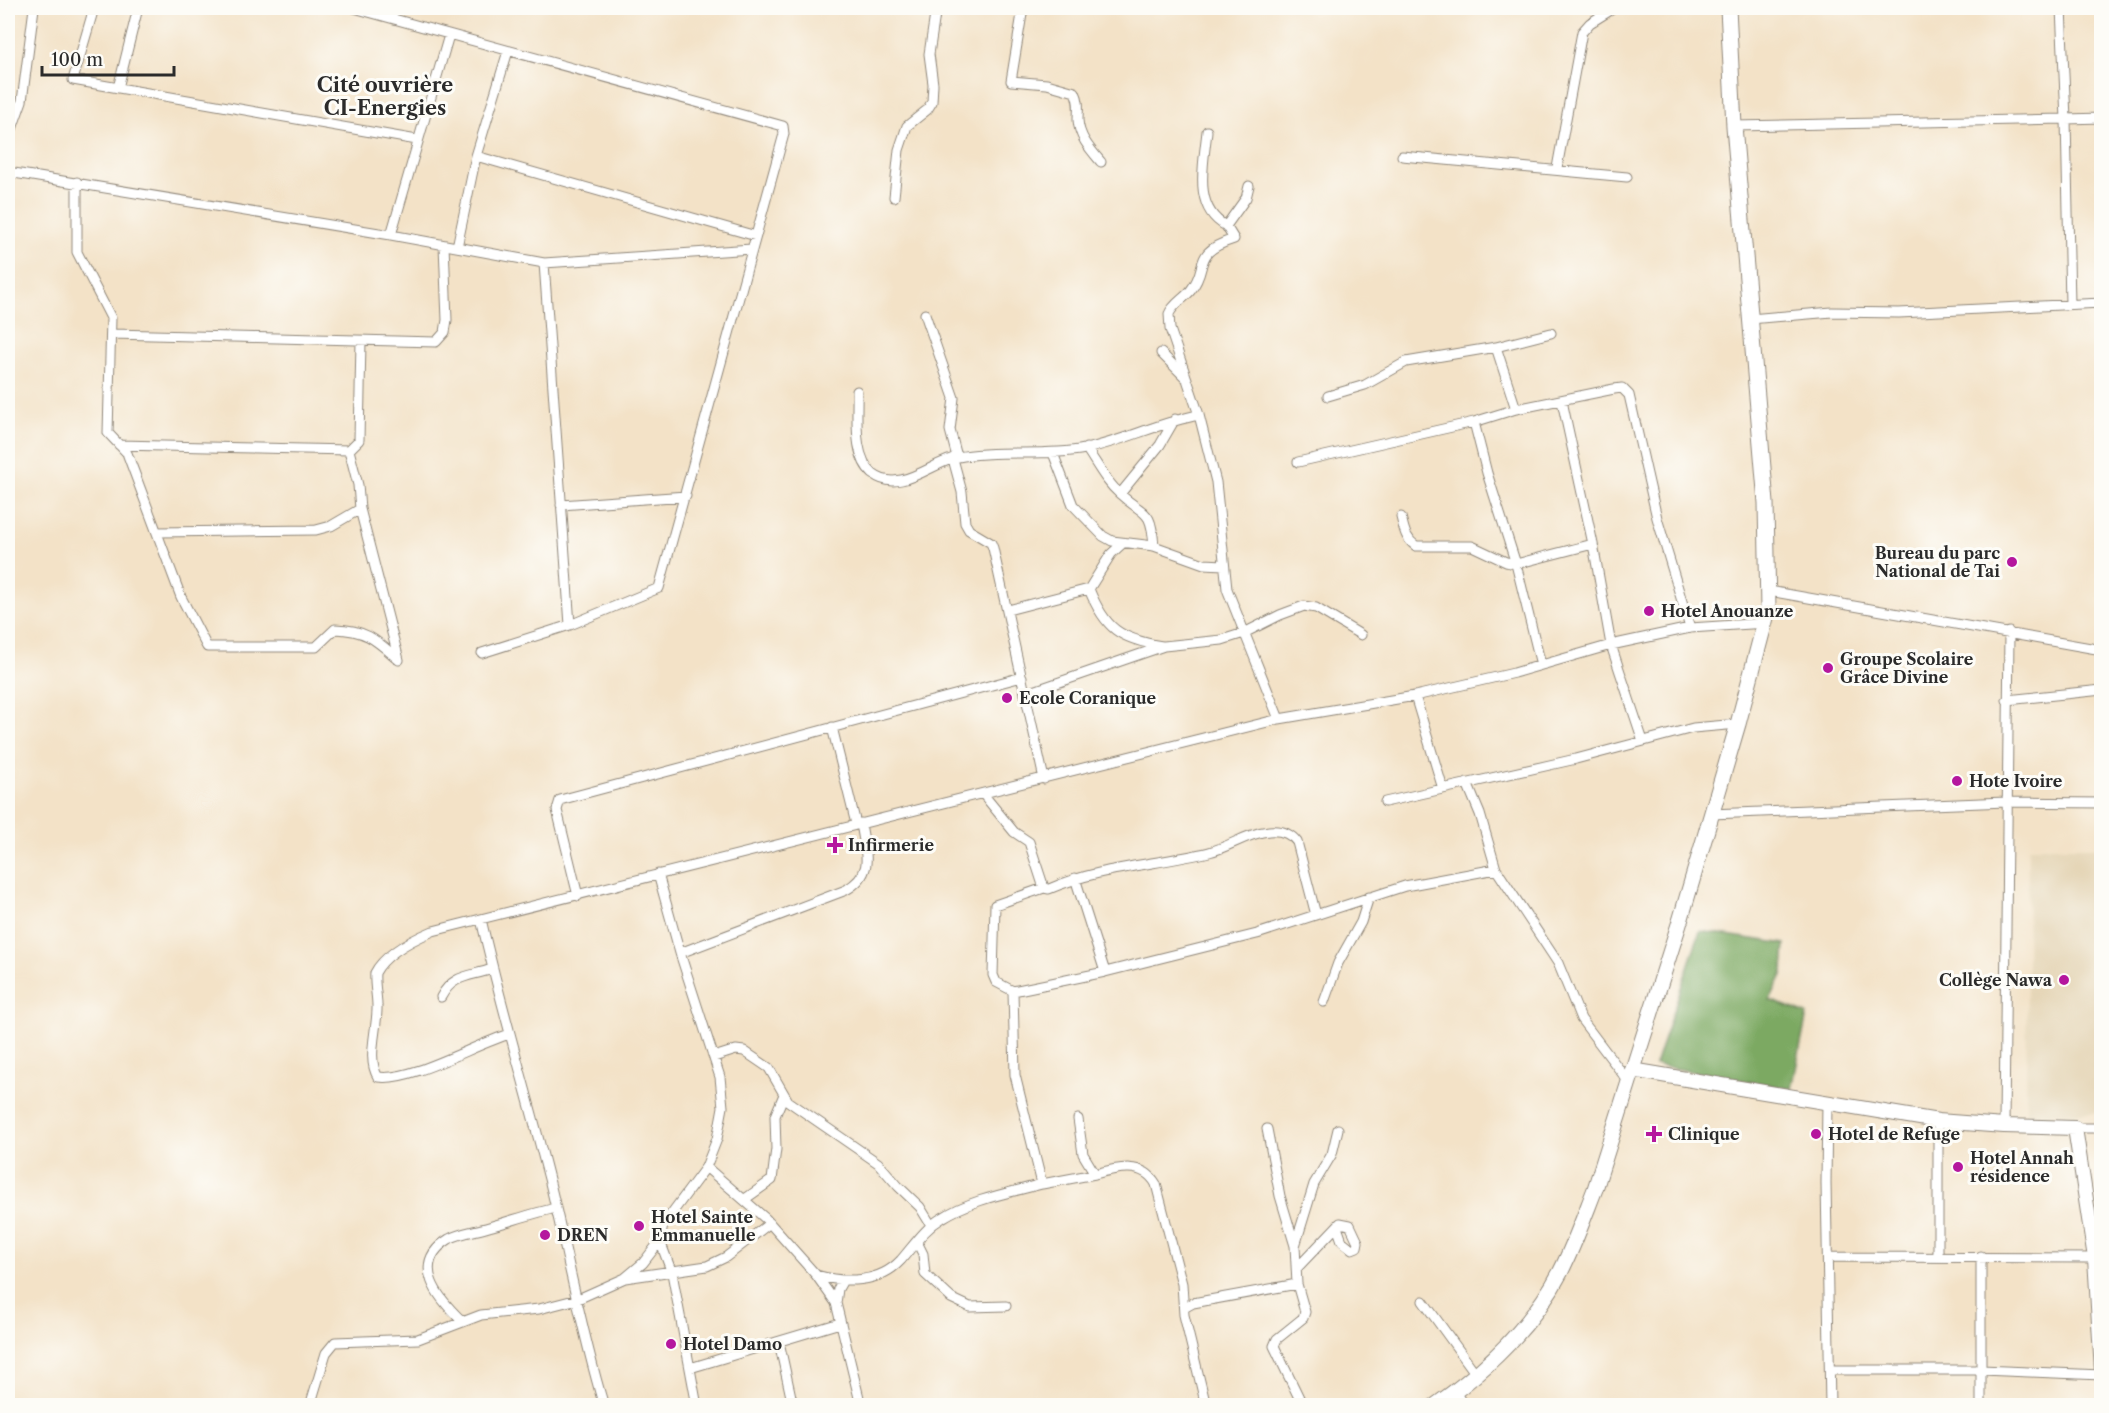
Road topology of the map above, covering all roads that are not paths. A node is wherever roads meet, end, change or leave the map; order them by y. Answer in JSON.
{"nodes":[{"id":1,"x":34,"y":8,"type":"edge"},
{"id":2,"x":94,"y":8,"type":"edge"},
{"id":3,"x":138,"y":8,"type":"edge"},
{"id":4,"x":354,"y":8,"type":"edge"},
{"id":5,"x":936,"y":8,"type":"edge"},
{"id":6,"x":1023,"y":8,"type":"edge"},
{"id":7,"x":1614,"y":8,"type":"edge"},
{"id":8,"x":2061,"y":8,"type":"edge"},
{"id":9,"x":1724,"y":9,"type":"edge"},
{"id":10,"x":449,"y":34,"type":"junction"},
{"id":11,"x":508,"y":51,"type":"junction"},
{"id":12,"x":118,"y":88,"type":"junction"},
{"id":13,"x":2102,"y":118,"type":"edge"},
{"id":14,"x":2066,"y":119,"type":"junction"},
{"id":15,"x":1734,"y":126,"type":"junction"},
{"id":16,"x":1207,"y":131,"type":"dead end"},
{"id":17,"x":8,"y":140,"type":"edge"},
{"id":18,"x":417,"y":140,"type":"junction"},
{"id":19,"x":476,"y":156,"type":"junction"},
{"id":20,"x":1402,"y":156,"type":"dead end"},
{"id":21,"x":1101,"y":162,"type":"dead end"},
{"id":22,"x":1557,"y":168,"type":"junction"},
{"id":23,"x":8,"y":172,"type":"edge"},
{"id":24,"x":1627,"y":177,"type":"dead end"},
{"id":25,"x":77,"y":182,"type":"junction"},
{"id":26,"x":1249,"y":186,"type":"dead end"},
{"id":27,"x":894,"y":197,"type":"dead end"},
{"id":28,"x":1226,"y":226,"type":"junction"},
{"id":29,"x":391,"y":235,"type":"junction"},
{"id":30,"x":756,"y":236,"type":"junction"},
{"id":31,"x":444,"y":245,"type":"junction"},
{"id":32,"x":458,"y":248,"type":"junction"},
{"id":33,"x":752,"y":249,"type":"junction"},
{"id":34,"x":544,"y":263,"type":"junction"},
{"id":35,"x":2102,"y":303,"type":"edge"},
{"id":36,"x":2070,"y":304,"type":"junction"},
{"id":37,"x":925,"y":314,"type":"dead end"},
{"id":38,"x":1750,"y":319,"type":"junction"},
{"id":39,"x":1551,"y":333,"type":"dead end"},
{"id":40,"x":112,"y":334,"type":"junction"},
{"id":41,"x":361,"y":341,"type":"junction"},
{"id":42,"x":1496,"y":347,"type":"junction"},
{"id":43,"x":1161,"y":353,"type":"dead end"},
{"id":44,"x":1187,"y":379,"type":"junction"},
{"id":45,"x":857,"y":391,"type":"dead end"},
{"id":46,"x":1328,"y":396,"type":"dead end"},
{"id":47,"x":1562,"y":401,"type":"junction"},
{"id":48,"x":1516,"y":409,"type":"junction"},
{"id":49,"x":1199,"y":415,"type":"junction"},
{"id":50,"x":1175,"y":419,"type":"junction"},
{"id":51,"x":1474,"y":422,"type":"junction"},
{"id":52,"x":119,"y":446,"type":"junction"},
{"id":53,"x":1086,"y":448,"type":"junction"},
{"id":54,"x":349,"y":450,"type":"junction"},
{"id":55,"x":1053,"y":453,"type":"junction"},
{"id":56,"x":955,"y":458,"type":"junction"},
{"id":57,"x":1298,"y":462,"type":"dead end"},
{"id":58,"x":1120,"y":494,"type":"junction"},
{"id":59,"x":686,"y":496,"type":"junction"},
{"id":60,"x":561,"y":505,"type":"junction"},
{"id":61,"x":360,"y":509,"type":"junction"},
{"id":62,"x":1401,"y":517,"type":"dead end"},
{"id":63,"x":157,"y":532,"type":"junction"},
{"id":64,"x":1123,"y":543,"type":"junction"},
{"id":65,"x":1593,"y":544,"type":"junction"},
{"id":66,"x":1154,"y":546,"type":"junction"},
{"id":67,"x":1516,"y":564,"type":"junction"},
{"id":68,"x":1224,"y":565,"type":"junction"},
{"id":69,"x":1089,"y":590,"type":"junction"},
{"id":70,"x":1768,"y":591,"type":"junction"},
{"id":71,"x":1008,"y":610,"type":"junction"},
{"id":72,"x":1766,"y":623,"type":"junction"},
{"id":73,"x":570,"y":625,"type":"junction"},
{"id":74,"x":1690,"y":628,"type":"junction"},
{"id":75,"x":2009,"y":632,"type":"junction"},
{"id":76,"x":1244,"y":633,"type":"junction"},
{"id":77,"x":1361,"y":634,"type":"dead end"},
{"id":78,"x":1611,"y":645,"type":"junction"},
{"id":79,"x":1164,"y":646,"type":"junction"},
{"id":80,"x":2102,"y":650,"type":"edge"},
{"id":81,"x":482,"y":653,"type":"dead end"},
{"id":82,"x":1541,"y":665,"type":"junction"},
{"id":83,"x":1022,"y":677,"type":"junction"},
{"id":84,"x":2102,"y":690,"type":"edge"},
{"id":85,"x":1025,"y":694,"type":"junction"},
{"id":86,"x":1415,"y":696,"type":"junction"},
{"id":87,"x":2007,"y":700,"type":"junction"},
{"id":88,"x":1279,"y":719,"type":"junction"},
{"id":89,"x":1738,"y":724,"type":"junction"},
{"id":90,"x":832,"y":727,"type":"junction"},
{"id":91,"x":1643,"y":741,"type":"junction"},
{"id":92,"x":1044,"y":779,"type":"junction"},
{"id":93,"x":1467,"y":783,"type":"junction"},
{"id":94,"x":1443,"y":789,"type":"junction"},
{"id":95,"x":983,"y":794,"type":"junction"},
{"id":96,"x":1385,"y":802,"type":"dead end"},
{"id":97,"x":2006,"y":802,"type":"junction"},
{"id":98,"x":2102,"y":803,"type":"edge"},
{"id":99,"x":1711,"y":814,"type":"junction"},
{"id":100,"x":859,"y":823,"type":"junction"},
{"id":101,"x":1496,"y":869,"type":"junction"},
{"id":102,"x":658,"y":874,"type":"junction"},
{"id":103,"x":1075,"y":878,"type":"junction"},
{"id":104,"x":1044,"y":888,"type":"junction"},
{"id":105,"x":578,"y":896,"type":"junction"},
{"id":106,"x":1369,"y":897,"type":"junction"},
{"id":107,"x":1316,"y":915,"type":"junction"},
{"id":108,"x":481,"y":919,"type":"junction"},
{"id":109,"x":680,"y":953,"type":"junction"},
{"id":110,"x":492,"y":969,"type":"junction"},
{"id":111,"x":1106,"y":972,"type":"junction"},
{"id":112,"x":1013,"y":991,"type":"junction"},
{"id":113,"x":441,"y":997,"type":"dead end"},
{"id":114,"x":1324,"y":1002,"type":"dead end"},
{"id":115,"x":510,"y":1034,"type":"junction"},
{"id":116,"x":714,"y":1057,"type":"junction"},
{"id":117,"x":1630,"y":1076,"type":"junction"},
{"id":118,"x":783,"y":1097,"type":"junction"},
{"id":119,"x":1827,"y":1103,"type":"junction"},
{"id":120,"x":1078,"y":1119,"type":"dead end"},
{"id":121,"x":1938,"y":1121,"type":"junction"},
{"id":122,"x":2004,"y":1126,"type":"junction"},
{"id":123,"x":2074,"y":1128,"type":"junction"},
{"id":124,"x":2102,"y":1128,"type":"edge"},
{"id":125,"x":1267,"y":1129,"type":"dead end"},
{"id":126,"x":1338,"y":1129,"type":"dead end"},
{"id":127,"x":706,"y":1167,"type":"junction"},
{"id":128,"x":1095,"y":1174,"type":"junction"},
{"id":129,"x":1042,"y":1184,"type":"junction"},
{"id":130,"x":745,"y":1199,"type":"junction"},
{"id":131,"x":556,"y":1208,"type":"junction"},
{"id":132,"x":770,"y":1223,"type":"junction"},
{"id":133,"x":931,"y":1225,"type":"junction"},
{"id":134,"x":1337,"y":1227,"type":"dead end"},
{"id":135,"x":660,"y":1241,"type":"junction"},
{"id":136,"x":917,"y":1242,"type":"junction"},
{"id":137,"x":1295,"y":1246,"type":"junction"},
{"id":138,"x":1938,"y":1256,"type":"junction"},
{"id":139,"x":1981,"y":1256,"type":"junction"},
{"id":140,"x":1828,"y":1257,"type":"junction"},
{"id":141,"x":2098,"y":1258,"type":"edge"},
{"id":142,"x":1298,"y":1267,"type":"junction"},
{"id":143,"x":672,"y":1273,"type":"junction"},
{"id":144,"x":816,"y":1275,"type":"junction"},
{"id":145,"x":625,"y":1278,"type":"junction"},
{"id":146,"x":842,"y":1282,"type":"junction"},
{"id":147,"x":1297,"y":1284,"type":"junction"},
{"id":148,"x":578,"y":1299,"type":"junction"},
{"id":149,"x":1423,"y":1301,"type":"dead end"},
{"id":150,"x":836,"y":1303,"type":"junction"},
{"id":151,"x":1005,"y":1306,"type":"dead end"},
{"id":152,"x":1184,"y":1308,"type":"junction"},
{"id":153,"x":462,"y":1321,"type":"junction"},
{"id":154,"x":840,"y":1323,"type":"junction"},
{"id":155,"x":779,"y":1342,"type":"junction"},
{"id":156,"x":690,"y":1368,"type":"junction"},
{"id":157,"x":1830,"y":1370,"type":"junction"},
{"id":158,"x":1981,"y":1370,"type":"junction"},
{"id":159,"x":2102,"y":1373,"type":"edge"},
{"id":160,"x":1476,"y":1374,"type":"junction"},
{"id":161,"x":1455,"y":1392,"type":"junction"},
{"id":162,"x":310,"y":1406,"type":"edge"},
{"id":163,"x":604,"y":1406,"type":"edge"},
{"id":164,"x":697,"y":1406,"type":"edge"},
{"id":165,"x":794,"y":1406,"type":"edge"},
{"id":166,"x":861,"y":1406,"type":"edge"},
{"id":167,"x":1206,"y":1406,"type":"edge"},
{"id":168,"x":1303,"y":1406,"type":"edge"},
{"id":169,"x":1435,"y":1406,"type":"edge"},
{"id":170,"x":1464,"y":1406,"type":"edge"},
{"id":171,"x":1830,"y":1406,"type":"edge"},
{"id":172,"x":1981,"y":1406,"type":"edge"}],
"edges":[{"from":1,"to":17,"type":"street"},
{"from":2,"to":12,"type":"street"},
{"from":3,"to":12,"type":"street"},
{"from":4,"to":10,"type":"street"},
{"from":5,"to":27,"type":"street"},
{"from":6,"to":21,"type":"street"},
{"from":7,"to":22,"type":"street"},
{"from":8,"to":14,"type":"street"},
{"from":9,"to":15,"type":"main road"},
{"from":10,"to":11,"type":"street"},
{"from":10,"to":18,"type":"street"},
{"from":11,"to":19,"type":"street"},
{"from":11,"to":30,"type":"street"},
{"from":12,"to":18,"type":"street"},
{"from":13,"to":14,"type":"street"},
{"from":14,"to":15,"type":"street"},
{"from":14,"to":36,"type":"street"},
{"from":15,"to":38,"type":"main road"},
{"from":16,"to":28,"type":"street"},
{"from":18,"to":29,"type":"street"},
{"from":19,"to":30,"type":"street"},
{"from":19,"to":32,"type":"street"},
{"from":20,"to":22,"type":"street"},
{"from":22,"to":24,"type":"street"},
{"from":23,"to":25,"type":"street"},
{"from":25,"to":29,"type":"street"},
{"from":25,"to":40,"type":"street"},
{"from":26,"to":28,"type":"street"},
{"from":28,"to":44,"type":"street"},
{"from":29,"to":31,"type":"street"},
{"from":30,"to":33,"type":"street"},
{"from":31,"to":32,"type":"street"},
{"from":31,"to":41,"type":"street"},
{"from":32,"to":34,"type":"street"},
{"from":33,"to":34,"type":"street"},
{"from":33,"to":59,"type":"street"},
{"from":34,"to":60,"type":"street"},
{"from":35,"to":36,"type":"street"},
{"from":36,"to":38,"type":"street"},
{"from":37,"to":56,"type":"street"},
{"from":38,"to":70,"type":"main road"},
{"from":39,"to":42,"type":"street"},
{"from":40,"to":41,"type":"street"},
{"from":40,"to":52,"type":"street"},
{"from":41,"to":54,"type":"street"},
{"from":42,"to":46,"type":"street"},
{"from":42,"to":48,"type":"street"},
{"from":43,"to":44,"type":"street"},
{"from":44,"to":49,"type":"street"},
{"from":45,"to":56,"type":"street"},
{"from":47,"to":48,"type":"street"},
{"from":47,"to":65,"type":"street"},
{"from":47,"to":74,"type":"street"},
{"from":48,"to":51,"type":"street"},
{"from":49,"to":50,"type":"street"},
{"from":49,"to":68,"type":"street"},
{"from":50,"to":53,"type":"street"},
{"from":50,"to":58,"type":"street"},
{"from":51,"to":57,"type":"street"},
{"from":51,"to":67,"type":"street"},
{"from":52,"to":54,"type":"street"},
{"from":52,"to":63,"type":"street"},
{"from":53,"to":55,"type":"street"},
{"from":53,"to":58,"type":"street"},
{"from":54,"to":61,"type":"street"},
{"from":55,"to":56,"type":"street"},
{"from":55,"to":64,"type":"street"},
{"from":56,"to":71,"type":"street"},
{"from":58,"to":66,"type":"street"},
{"from":59,"to":60,"type":"street"},
{"from":59,"to":73,"type":"street"},
{"from":60,"to":73,"type":"street"},
{"from":61,"to":63,"type":"street"},
{"from":61,"to":63,"type":"street"},
{"from":62,"to":67,"type":"street"},
{"from":64,"to":66,"type":"street"},
{"from":64,"to":69,"type":"street"},
{"from":65,"to":67,"type":"street"},
{"from":65,"to":78,"type":"street"},
{"from":66,"to":68,"type":"street"},
{"from":67,"to":82,"type":"street"},
{"from":68,"to":76,"type":"street"},
{"from":69,"to":71,"type":"street"},
{"from":69,"to":79,"type":"street"},
{"from":70,"to":72,"type":"main road"},
{"from":70,"to":75,"type":"street"},
{"from":71,"to":83,"type":"street"},
{"from":72,"to":74,"type":"street"},
{"from":72,"to":89,"type":"main road"},
{"from":73,"to":81,"type":"street"},
{"from":74,"to":78,"type":"street"},
{"from":75,"to":80,"type":"street"},
{"from":75,"to":87,"type":"street"},
{"from":76,"to":77,"type":"street"},
{"from":76,"to":79,"type":"street"},
{"from":76,"to":88,"type":"street"},
{"from":78,"to":82,"type":"street"},
{"from":78,"to":91,"type":"street"},
{"from":79,"to":85,"type":"street"},
{"from":82,"to":86,"type":"street"},
{"from":83,"to":85,"type":"street"},
{"from":83,"to":90,"type":"street"},
{"from":84,"to":87,"type":"street"},
{"from":85,"to":92,"type":"street"},
{"from":86,"to":88,"type":"street"},
{"from":86,"to":94,"type":"street"},
{"from":87,"to":97,"type":"street"},
{"from":88,"to":92,"type":"street"},
{"from":89,"to":91,"type":"street"},
{"from":89,"to":99,"type":"main road"},
{"from":90,"to":100,"type":"street"},
{"from":90,"to":105,"type":"street"},
{"from":91,"to":93,"type":"street"},
{"from":92,"to":95,"type":"street"},
{"from":93,"to":94,"type":"street"},
{"from":93,"to":101,"type":"street"},
{"from":94,"to":96,"type":"street"},
{"from":95,"to":100,"type":"street"},
{"from":95,"to":104,"type":"street"},
{"from":97,"to":98,"type":"street"},
{"from":97,"to":99,"type":"street"},
{"from":97,"to":122,"type":"street"},
{"from":99,"to":117,"type":"main road"},
{"from":100,"to":102,"type":"street"},
{"from":100,"to":109,"type":"street"},
{"from":101,"to":106,"type":"street"},
{"from":101,"to":117,"type":"street"},
{"from":102,"to":105,"type":"street"},
{"from":102,"to":109,"type":"street"},
{"from":103,"to":104,"type":"street"},
{"from":103,"to":107,"type":"street"},
{"from":103,"to":111,"type":"street"},
{"from":104,"to":112,"type":"street"},
{"from":105,"to":108,"type":"street"},
{"from":106,"to":107,"type":"street"},
{"from":106,"to":114,"type":"street"},
{"from":107,"to":111,"type":"street"},
{"from":108,"to":110,"type":"street"},
{"from":108,"to":115,"type":"street"},
{"from":109,"to":116,"type":"street"},
{"from":110,"to":113,"type":"street"},
{"from":110,"to":115,"type":"street"},
{"from":111,"to":112,"type":"street"},
{"from":112,"to":129,"type":"street"},
{"from":115,"to":131,"type":"street"},
{"from":116,"to":118,"type":"street"},
{"from":116,"to":127,"type":"street"},
{"from":117,"to":119,"type":"street"},
{"from":117,"to":160,"type":"main road"},
{"from":118,"to":130,"type":"street"},
{"from":118,"to":133,"type":"street"},
{"from":119,"to":121,"type":"street"},
{"from":119,"to":140,"type":"street"},
{"from":120,"to":128,"type":"street"},
{"from":121,"to":122,"type":"street"},
{"from":121,"to":138,"type":"street"},
{"from":122,"to":123,"type":"street"},
{"from":123,"to":124,"type":"street"},
{"from":123,"to":141,"type":"street"},
{"from":125,"to":137,"type":"street"},
{"from":126,"to":137,"type":"street"},
{"from":127,"to":130,"type":"street"},
{"from":127,"to":135,"type":"street"},
{"from":128,"to":129,"type":"street"},
{"from":128,"to":152,"type":"street"},
{"from":129,"to":133,"type":"street"},
{"from":130,"to":132,"type":"street"},
{"from":131,"to":148,"type":"street"},
{"from":131,"to":153,"type":"street"},
{"from":132,"to":143,"type":"street"},
{"from":132,"to":144,"type":"street"},
{"from":133,"to":136,"type":"street"},
{"from":134,"to":142,"type":"street"},
{"from":135,"to":143,"type":"street"},
{"from":135,"to":145,"type":"street"},
{"from":136,"to":146,"type":"street"},
{"from":136,"to":151,"type":"street"},
{"from":137,"to":142,"type":"street"},
{"from":138,"to":139,"type":"street"},
{"from":138,"to":140,"type":"street"},
{"from":139,"to":141,"type":"street"},
{"from":139,"to":158,"type":"street"},
{"from":140,"to":157,"type":"street"},
{"from":141,"to":159,"type":"street"},
{"from":142,"to":147,"type":"street"},
{"from":143,"to":145,"type":"street"},
{"from":143,"to":156,"type":"street"},
{"from":144,"to":146,"type":"street"},
{"from":144,"to":150,"type":"street"},
{"from":145,"to":148,"type":"street"},
{"from":146,"to":150,"type":"street"},
{"from":147,"to":152,"type":"street"},
{"from":147,"to":168,"type":"street"},
{"from":148,"to":153,"type":"street"},
{"from":148,"to":163,"type":"street"},
{"from":149,"to":160,"type":"street"},
{"from":150,"to":154,"type":"street"},
{"from":152,"to":167,"type":"street"},
{"from":153,"to":162,"type":"street"},
{"from":154,"to":155,"type":"street"},
{"from":154,"to":166,"type":"street"},
{"from":155,"to":156,"type":"street"},
{"from":155,"to":165,"type":"street"},
{"from":156,"to":164,"type":"street"},
{"from":157,"to":158,"type":"street"},
{"from":157,"to":171,"type":"street"},
{"from":158,"to":159,"type":"street"},
{"from":158,"to":172,"type":"street"},
{"from":160,"to":161,"type":"main road"},
{"from":161,"to":169,"type":"main road"},
{"from":161,"to":170,"type":"street"}]}
